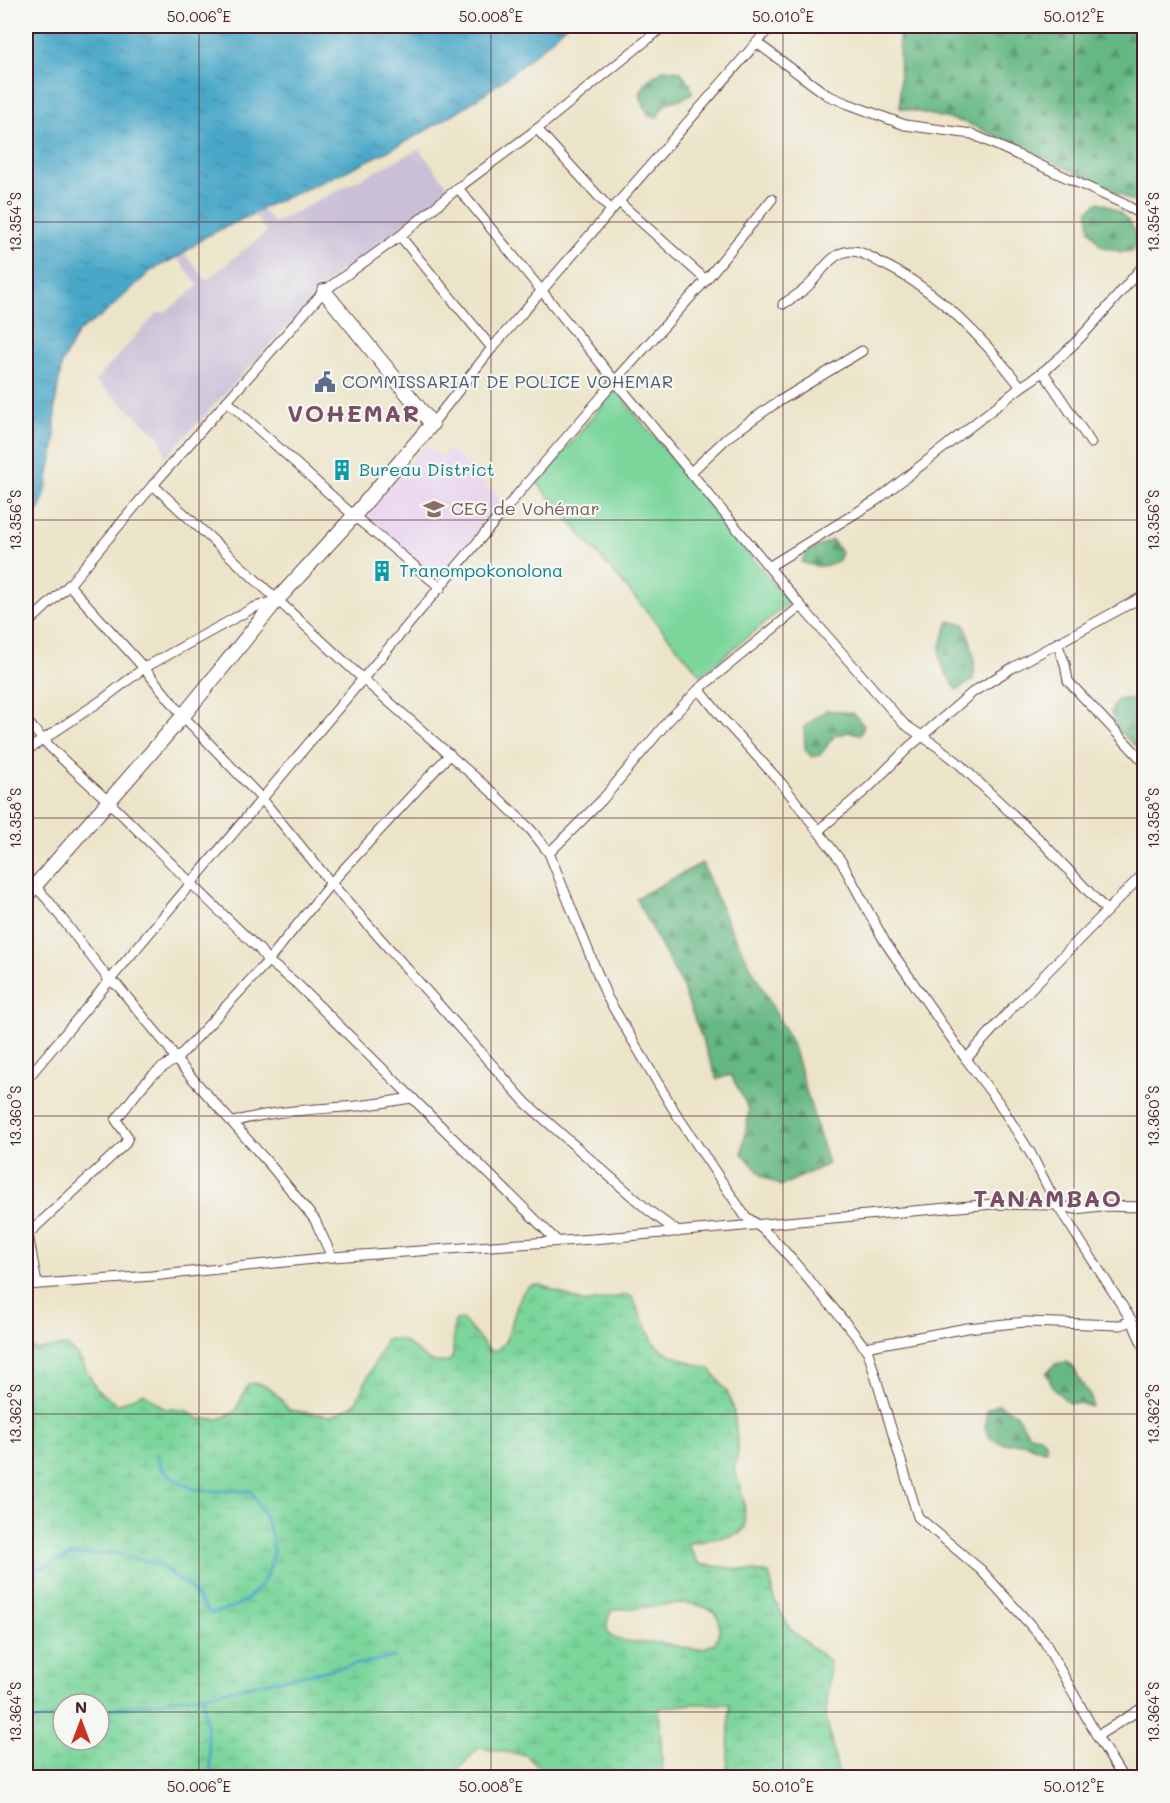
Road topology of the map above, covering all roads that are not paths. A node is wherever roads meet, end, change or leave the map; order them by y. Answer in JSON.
{"nodes":[{"id":1,"x":664,"y":26,"type":"edge"},
{"id":2,"x":771,"y":26,"type":"edge"},
{"id":3,"x":757,"y":43,"type":"junction"},
{"id":4,"x":537,"y":129,"type":"junction"},
{"id":5,"x":458,"y":188,"type":"junction"},
{"id":6,"x":772,"y":199,"type":"dead end"},
{"id":7,"x":620,"y":202,"type":"junction"},
{"id":8,"x":611,"y":210,"type":"junction"},
{"id":9,"x":1144,"y":216,"type":"edge"},
{"id":10,"x":400,"y":236,"type":"junction"},
{"id":11,"x":1144,"y":265,"type":"edge"},
{"id":12,"x":706,"y":280,"type":"junction"},
{"id":13,"x":324,"y":291,"type":"junction"},
{"id":14,"x":541,"y":291,"type":"junction"},
{"id":15,"x":783,"y":304,"type":"dead end"},
{"id":16,"x":492,"y":348,"type":"junction"},
{"id":17,"x":862,"y":351,"type":"dead end"},
{"id":18,"x":1044,"y":372,"type":"junction"},
{"id":19,"x":615,"y":381,"type":"junction"},
{"id":20,"x":1021,"y":387,"type":"junction"},
{"id":21,"x":227,"y":400,"type":"junction"},
{"id":22,"x":432,"y":424,"type":"junction"},
{"id":23,"x":1091,"y":442,"type":"dead end"},
{"id":24,"x":691,"y":472,"type":"junction"},
{"id":25,"x":153,"y":485,"type":"junction"},
{"id":26,"x":354,"y":516,"type":"junction"},
{"id":27,"x":770,"y":566,"type":"junction"},
{"id":28,"x":69,"y":585,"type":"junction"},
{"id":29,"x":441,"y":588,"type":"junction"},
{"id":30,"x":1144,"y":596,"type":"edge"},
{"id":31,"x":277,"y":600,"type":"junction"},
{"id":32,"x":801,"y":606,"type":"junction"},
{"id":33,"x":26,"y":625,"type":"edge"},
{"id":34,"x":1057,"y":643,"type":"junction"},
{"id":35,"x":144,"y":668,"type":"junction"},
{"id":36,"x":363,"y":679,"type":"junction"},
{"id":37,"x":699,"y":689,"type":"junction"},
{"id":38,"x":183,"y":716,"type":"junction"},
{"id":39,"x":26,"y":720,"type":"edge"},
{"id":40,"x":922,"y":737,"type":"junction"},
{"id":41,"x":42,"y":740,"type":"junction"},
{"id":42,"x":26,"y":751,"type":"edge"},
{"id":43,"x":450,"y":754,"type":"junction"},
{"id":44,"x":1144,"y":762,"type":"edge"},
{"id":45,"x":262,"y":799,"type":"junction"},
{"id":46,"x":107,"y":801,"type":"junction"},
{"id":47,"x":819,"y":830,"type":"junction"},
{"id":48,"x":549,"y":853,"type":"junction"},
{"id":49,"x":1144,"y":873,"type":"edge"},
{"id":50,"x":331,"y":883,"type":"junction"},
{"id":51,"x":191,"y":885,"type":"junction"},
{"id":52,"x":28,"y":886,"type":"edge"},
{"id":53,"x":1107,"y":911,"type":"junction"},
{"id":54,"x":268,"y":961,"type":"junction"},
{"id":55,"x":110,"y":981,"type":"junction"},
{"id":56,"x":966,"y":1059,"type":"junction"},
{"id":57,"x":176,"y":1060,"type":"junction"},
{"id":58,"x":26,"y":1080,"type":"edge"},
{"id":59,"x":413,"y":1098,"type":"junction"},
{"id":60,"x":233,"y":1122,"type":"junction"},
{"id":61,"x":1057,"y":1205,"type":"junction"},
{"id":62,"x":1144,"y":1207,"type":"edge"},
{"id":63,"x":760,"y":1225,"type":"junction"},
{"id":64,"x":678,"y":1232,"type":"junction"},
{"id":65,"x":557,"y":1241,"type":"junction"},
{"id":66,"x":332,"y":1257,"type":"junction"},
{"id":67,"x":37,"y":1284,"type":"junction"},
{"id":68,"x":26,"y":1285,"type":"edge"},
{"id":69,"x":1131,"y":1321,"type":"junction"},
{"id":70,"x":865,"y":1347,"type":"junction"},
{"id":71,"x":1144,"y":1348,"type":"edge"},
{"id":72,"x":1144,"y":1707,"type":"edge"},
{"id":73,"x":1097,"y":1736,"type":"junction"},
{"id":74,"x":1123,"y":1778,"type":"edge"}],
"edges":[{"from":1,"to":4,"type":"street"},
{"from":2,"to":3,"type":"street"},
{"from":3,"to":7,"type":"street"},
{"from":3,"to":9,"type":"street"},
{"from":4,"to":5,"type":"street"},
{"from":4,"to":8,"type":"street"},
{"from":5,"to":10,"type":"street"},
{"from":5,"to":14,"type":"street"},
{"from":6,"to":12,"type":"street"},
{"from":7,"to":8,"type":"street"},
{"from":7,"to":12,"type":"street"},
{"from":8,"to":14,"type":"street"},
{"from":10,"to":13,"type":"street"},
{"from":10,"to":16,"type":"street"},
{"from":11,"to":18,"type":"street"},
{"from":12,"to":19,"type":"street"},
{"from":13,"to":21,"type":"street"},
{"from":13,"to":22,"type":"street"},
{"from":14,"to":16,"type":"street"},
{"from":14,"to":19,"type":"street"},
{"from":15,"to":20,"type":"street"},
{"from":16,"to":22,"type":"street"},
{"from":17,"to":24,"type":"street"},
{"from":18,"to":20,"type":"street"},
{"from":18,"to":23,"type":"street"},
{"from":19,"to":24,"type":"street"},
{"from":19,"to":29,"type":"street"},
{"from":20,"to":27,"type":"street"},
{"from":21,"to":25,"type":"street"},
{"from":21,"to":26,"type":"street"},
{"from":22,"to":26,"type":"street"},
{"from":24,"to":27,"type":"street"},
{"from":25,"to":28,"type":"street"},
{"from":25,"to":31,"type":"street"},
{"from":26,"to":29,"type":"street"},
{"from":26,"to":31,"type":"street"},
{"from":27,"to":32,"type":"street"},
{"from":28,"to":33,"type":"street"},
{"from":28,"to":35,"type":"street"},
{"from":29,"to":36,"type":"street"},
{"from":30,"to":34,"type":"street"},
{"from":31,"to":35,"type":"street"},
{"from":31,"to":36,"type":"street"},
{"from":31,"to":38,"type":"street"},
{"from":32,"to":37,"type":"street"},
{"from":32,"to":40,"type":"street"},
{"from":34,"to":40,"type":"street"},
{"from":34,"to":44,"type":"street"},
{"from":35,"to":38,"type":"street"},
{"from":35,"to":41,"type":"street"},
{"from":36,"to":43,"type":"street"},
{"from":36,"to":45,"type":"street"},
{"from":37,"to":47,"type":"street"},
{"from":37,"to":48,"type":"street"},
{"from":38,"to":45,"type":"street"},
{"from":38,"to":46,"type":"street"},
{"from":39,"to":41,"type":"street"},
{"from":40,"to":47,"type":"street"},
{"from":40,"to":53,"type":"street"},
{"from":41,"to":42,"type":"street"},
{"from":41,"to":46,"type":"street"},
{"from":43,"to":48,"type":"street"},
{"from":43,"to":50,"type":"street"},
{"from":45,"to":50,"type":"street"},
{"from":45,"to":51,"type":"street"},
{"from":46,"to":51,"type":"street"},
{"from":46,"to":52,"type":"street"},
{"from":47,"to":56,"type":"street"},
{"from":48,"to":63,"type":"street"},
{"from":49,"to":53,"type":"street"},
{"from":50,"to":54,"type":"street"},
{"from":50,"to":64,"type":"street"},
{"from":51,"to":54,"type":"street"},
{"from":51,"to":55,"type":"street"},
{"from":52,"to":55,"type":"street"},
{"from":53,"to":56,"type":"street"},
{"from":54,"to":57,"type":"street"},
{"from":54,"to":59,"type":"street"},
{"from":55,"to":57,"type":"street"},
{"from":55,"to":58,"type":"street"},
{"from":56,"to":61,"type":"street"},
{"from":57,"to":60,"type":"street"},
{"from":57,"to":67,"type":"street"},
{"from":59,"to":60,"type":"street"},
{"from":59,"to":65,"type":"street"},
{"from":60,"to":66,"type":"street"},
{"from":61,"to":62,"type":"street"},
{"from":61,"to":63,"type":"street"},
{"from":61,"to":69,"type":"street"},
{"from":63,"to":64,"type":"street"},
{"from":63,"to":70,"type":"street"},
{"from":64,"to":65,"type":"street"},
{"from":65,"to":66,"type":"street"},
{"from":66,"to":67,"type":"street"},
{"from":67,"to":68,"type":"street"},
{"from":69,"to":70,"type":"street"},
{"from":69,"to":71,"type":"street"},
{"from":70,"to":73,"type":"street"},
{"from":72,"to":73,"type":"street"},
{"from":73,"to":74,"type":"street"}]}
